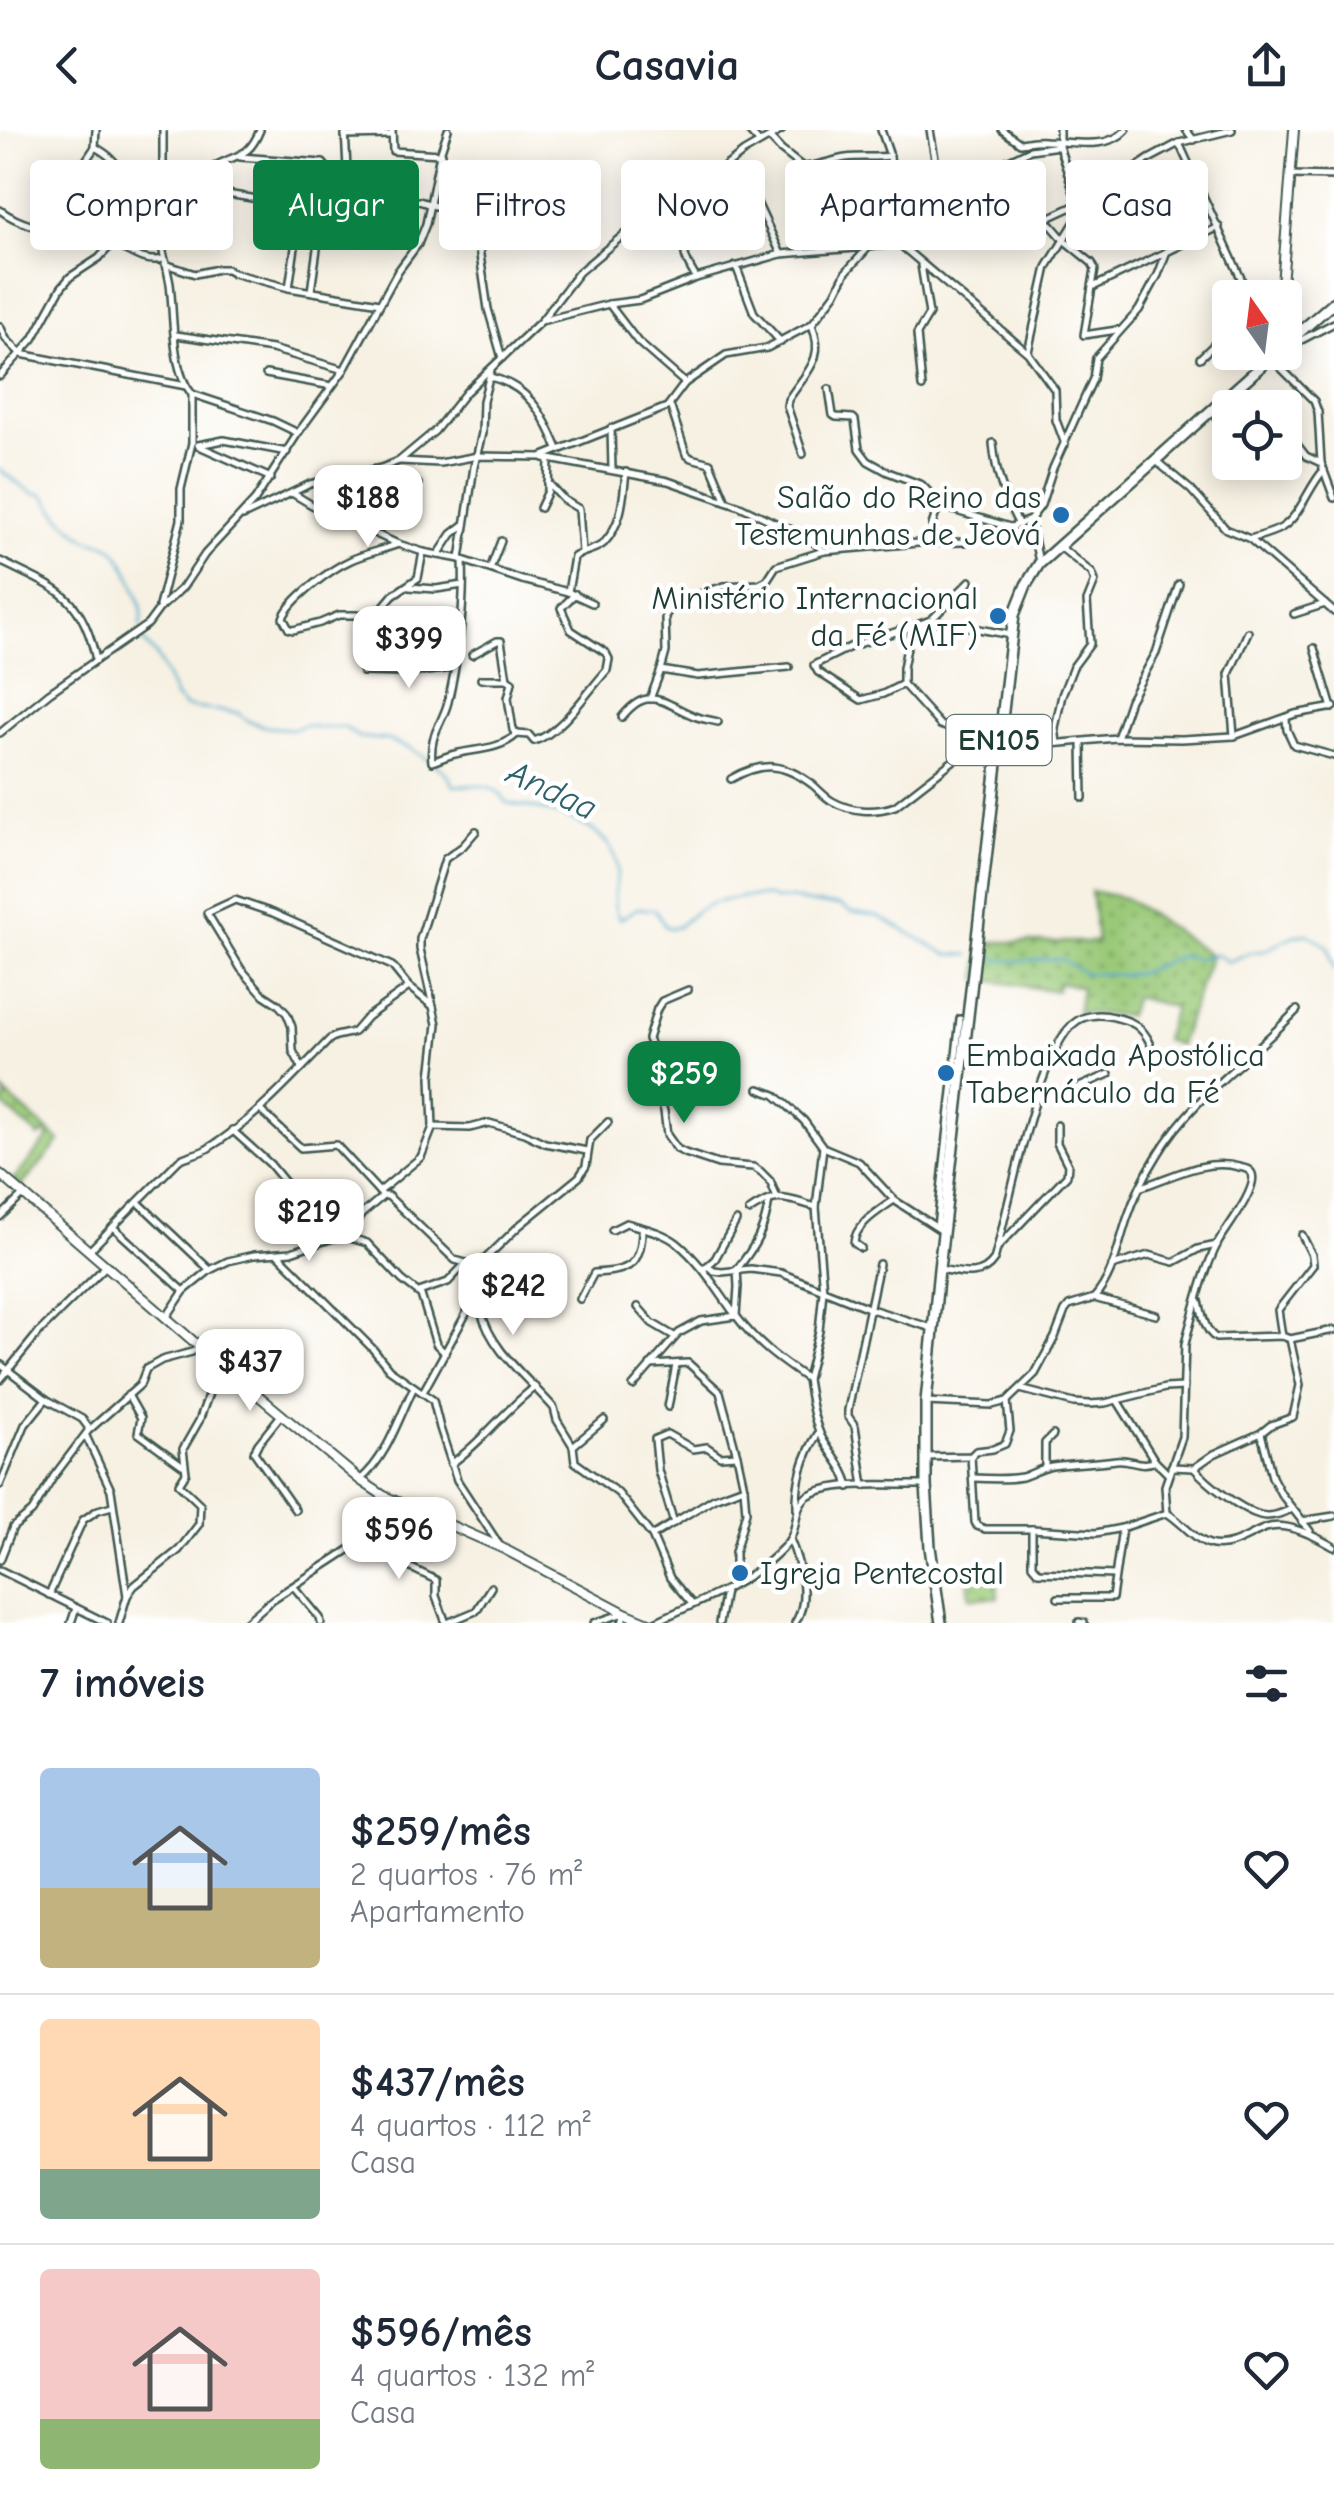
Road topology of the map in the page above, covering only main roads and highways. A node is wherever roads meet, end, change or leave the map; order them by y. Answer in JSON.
{"nodes":[{"id":1,"x":1294,"y":130,"type":"edge"},
{"id":2,"x":1282,"y":280,"type":"edge"},
{"id":3,"x":1334,"y":302,"type":"edge"},
{"id":4,"x":1302,"y":331,"type":"edge"},
{"id":5,"x":1257,"y":370,"type":"edge"},
{"id":6,"x":0,"y":1174,"type":"edge"},
{"id":7,"x":651,"y":1623,"type":"edge"},
{"id":8,"x":941,"y":1623,"type":"edge"}],
"edges":[{"from":1,"to":2,"type":"main road"},
{"from":3,"to":4,"type":"main road"},
{"from":5,"to":8,"type":"main road","number":"EN105"},
{"from":6,"to":7,"type":"main road"}]}
